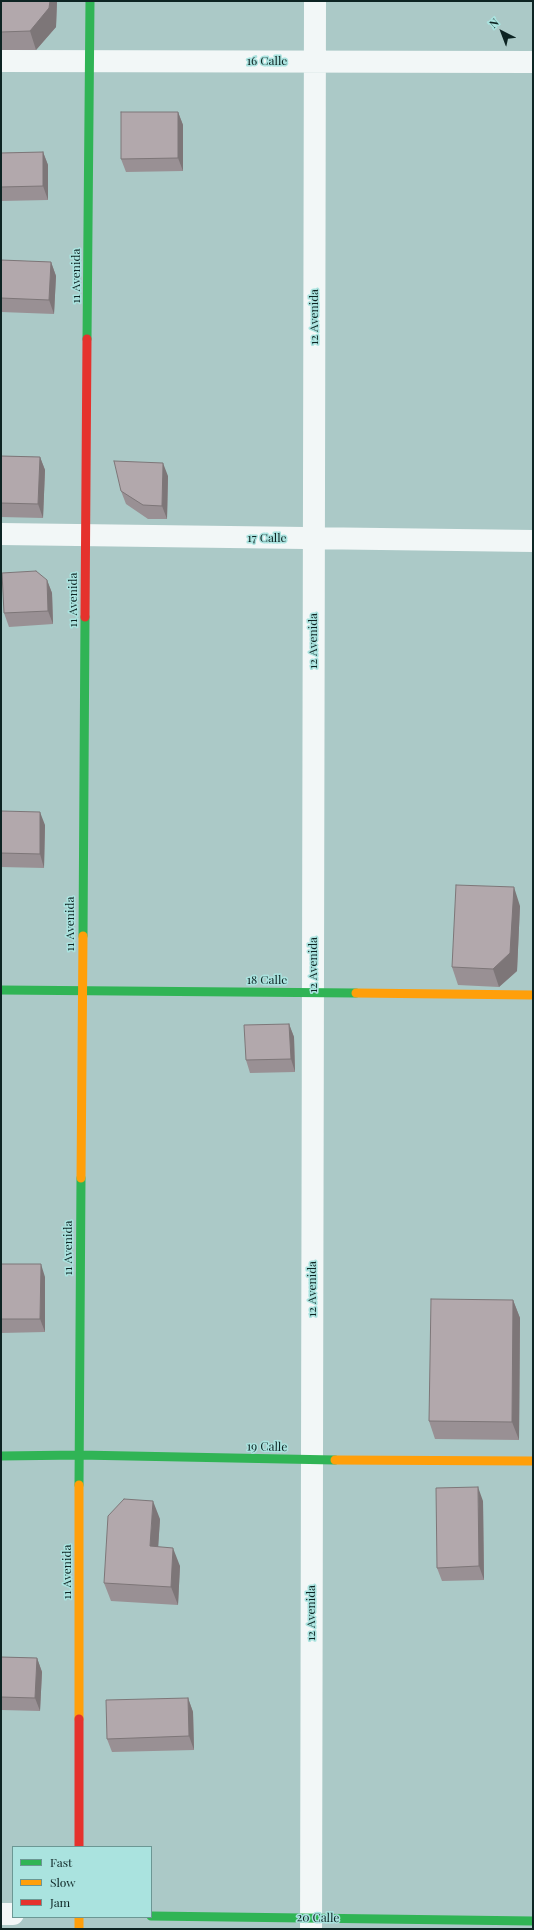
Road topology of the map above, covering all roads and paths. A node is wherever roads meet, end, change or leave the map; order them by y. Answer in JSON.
{"nodes":[{"id":1,"x":90,"y":1,"type":"edge"},
{"id":2,"x":315,"y":1,"type":"edge"},
{"id":3,"x":1,"y":61,"type":"edge"},
{"id":4,"x":89,"y":61,"type":"junction"},
{"id":5,"x":315,"y":61,"type":"junction"},
{"id":6,"x":533,"y":62,"type":"edge"},
{"id":7,"x":1,"y":534,"type":"edge"},
{"id":8,"x":86,"y":537,"type":"junction"},
{"id":9,"x":314,"y":538,"type":"junction"},
{"id":10,"x":533,"y":541,"type":"edge"},
{"id":11,"x":1,"y":990,"type":"edge"},
{"id":12,"x":82,"y":991,"type":"junction"},
{"id":13,"x":313,"y":993,"type":"junction"},
{"id":14,"x":533,"y":995,"type":"edge"},
{"id":15,"x":78,"y":1455,"type":"junction"},
{"id":16,"x":1,"y":1456,"type":"edge"},
{"id":17,"x":312,"y":1460,"type":"junction"},
{"id":18,"x":533,"y":1461,"type":"edge"},
{"id":19,"x":79,"y":1846,"type":"edge"},
{"id":20,"x":1,"y":1914,"type":"edge"},
{"id":21,"x":12,"y":1914,"type":"edge"},
{"id":22,"x":152,"y":1916,"type":"edge"},
{"id":23,"x":79,"y":1918,"type":"edge"},
{"id":24,"x":533,"y":1921,"type":"edge"},
{"id":25,"x":311,"y":1924,"type":"edge"},
{"id":26,"x":79,"y":1929,"type":"edge"}],
"edges":[{"from":1,"to":4,"type":"street","name":"11 Avenida"},
{"from":2,"to":5,"type":"street","name":"12 Avenida"},
{"from":3,"to":4,"type":"street","name":"16 Calle"},
{"from":4,"to":5,"type":"street","name":"16 Calle"},
{"from":4,"to":8,"type":"street","name":"11 Avenida"},
{"from":5,"to":6,"type":"street","name":"16 Calle"},
{"from":5,"to":9,"type":"street","name":"12 Avenida"},
{"from":7,"to":8,"type":"street","name":"17 Calle"},
{"from":8,"to":9,"type":"street","name":"17 Calle"},
{"from":8,"to":12,"type":"street","name":"11 Avenida"},
{"from":9,"to":10,"type":"street","name":"17 Calle"},
{"from":9,"to":13,"type":"street","name":"12 Avenida"},
{"from":11,"to":12,"type":"street","name":"18 Calle"},
{"from":12,"to":13,"type":"street","name":"18 Calle"},
{"from":12,"to":15,"type":"street","name":"11 Avenida"},
{"from":13,"to":14,"type":"street","name":"18 Calle"},
{"from":13,"to":17,"type":"street","name":"12 Avenida"},
{"from":15,"to":16,"type":"street","name":"19 Calle"},
{"from":15,"to":17,"type":"street","name":"19 Calle"},
{"from":15,"to":19,"type":"street","name":"11 Avenida"},
{"from":17,"to":18,"type":"street","name":"19 Calle"},
{"from":17,"to":25,"type":"street","name":"12 Avenida"},
{"from":20,"to":21,"type":"street"},
{"from":22,"to":25,"type":"street","name":"20 Calle"},
{"from":23,"to":26,"type":"street"},
{"from":24,"to":25,"type":"street","name":"20 Calle"}]}
